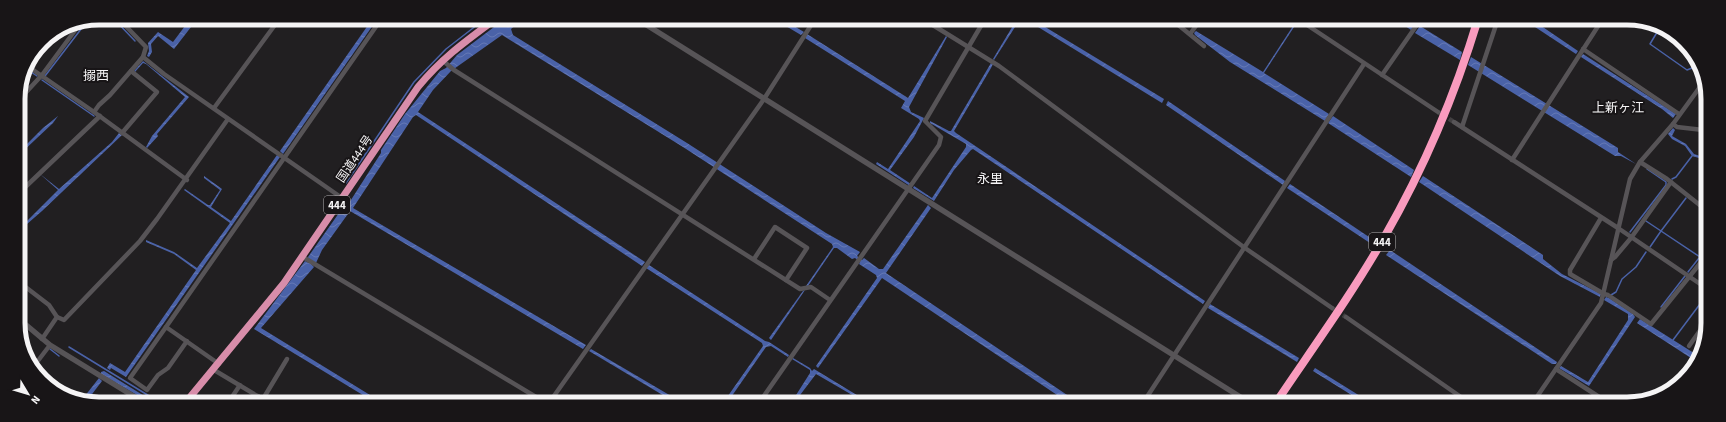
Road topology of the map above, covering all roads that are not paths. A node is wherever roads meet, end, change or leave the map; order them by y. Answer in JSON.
{"nodes":[{"id":1,"x":125,"y":25,"type":"edge"},
{"id":2,"x":275,"y":25,"type":"edge"},
{"id":3,"x":377,"y":25,"type":"edge"},
{"id":4,"x":488,"y":25,"type":"edge"},
{"id":5,"x":646,"y":25,"type":"edge"},
{"id":6,"x":811,"y":25,"type":"edge"},
{"id":7,"x":933,"y":25,"type":"edge"},
{"id":8,"x":981,"y":25,"type":"edge"},
{"id":9,"x":1179,"y":25,"type":"edge"},
{"id":10,"x":1197,"y":25,"type":"edge"},
{"id":11,"x":1307,"y":25,"type":"edge"},
{"id":12,"x":1418,"y":25,"type":"edge"},
{"id":13,"x":1476,"y":25,"type":"edge"},
{"id":14,"x":1496,"y":25,"type":"edge"},
{"id":15,"x":1599,"y":25,"type":"edge"},
{"id":16,"x":76,"y":29,"type":"edge"},
{"id":17,"x":1190,"y":34,"type":"junction"},
{"id":18,"x":1204,"y":46,"type":"dead end"},
{"id":19,"x":968,"y":47,"type":"junction"},
{"id":20,"x":1583,"y":49,"type":"junction"},
{"id":21,"x":143,"y":56,"type":"junction"},
{"id":22,"x":444,"y":62,"type":"junction"},
{"id":23,"x":1364,"y":64,"type":"junction"},
{"id":24,"x":32,"y":69,"type":"edge"},
{"id":25,"x":131,"y":71,"type":"junction"},
{"id":26,"x":42,"y":75,"type":"junction"},
{"id":27,"x":1382,"y":75,"type":"junction"},
{"id":28,"x":1700,"y":85,"type":"edge"},
{"id":29,"x":25,"y":94,"type":"edge"},
{"id":30,"x":764,"y":99,"type":"junction"},
{"id":31,"x":214,"y":108,"type":"junction"},
{"id":32,"x":94,"y":112,"type":"junction"},
{"id":33,"x":1438,"y":112,"type":"tunnel mouth"},
{"id":34,"x":1679,"y":114,"type":"junction"},
{"id":35,"x":100,"y":116,"type":"junction"},
{"id":36,"x":228,"y":119,"type":"junction"},
{"id":37,"x":1454,"y":122,"type":"tunnel mouth"},
{"id":38,"x":1673,"y":124,"type":"junction"},
{"id":39,"x":1462,"y":128,"type":"junction"},
{"id":40,"x":1701,"y":130,"type":"edge"},
{"id":41,"x":122,"y":133,"type":"junction"},
{"id":42,"x":284,"y":158,"type":"junction"},
{"id":43,"x":1512,"y":160,"type":"junction"},
{"id":44,"x":1640,"y":162,"type":"junction"},
{"id":45,"x":187,"y":180,"type":"junction"},
{"id":46,"x":1671,"y":182,"type":"junction"},
{"id":47,"x":25,"y":187,"type":"edge"},
{"id":48,"x":909,"y":190,"type":"junction"},
{"id":49,"x":342,"y":198,"type":"junction"},
{"id":50,"x":1701,"y":204,"type":"edge"},
{"id":51,"x":683,"y":214,"type":"junction"},
{"id":52,"x":1601,"y":218,"type":"junction"},
{"id":53,"x":1618,"y":228,"type":"junction"},
{"id":54,"x":1631,"y":238,"type":"junction"},
{"id":55,"x":1245,"y":248,"type":"junction"},
{"id":56,"x":754,"y":259,"type":"junction"},
{"id":57,"x":308,"y":260,"type":"junction"},
{"id":58,"x":1611,"y":260,"type":"junction"},
{"id":59,"x":1701,"y":262,"type":"edge"},
{"id":60,"x":1690,"y":276,"type":"junction"},
{"id":61,"x":786,"y":280,"type":"junction"},
{"id":62,"x":1701,"y":284,"type":"edge"},
{"id":63,"x":25,"y":287,"type":"edge"},
{"id":64,"x":1604,"y":294,"type":"junction"},
{"id":65,"x":830,"y":300,"type":"junction"},
{"id":66,"x":1332,"y":308,"type":"tunnel mouth"},
{"id":67,"x":57,"y":317,"type":"junction"},
{"id":68,"x":1346,"y":317,"type":"tunnel mouth"},
{"id":69,"x":25,"y":324,"type":"edge"},
{"id":70,"x":166,"y":327,"type":"junction"},
{"id":71,"x":1701,"y":329,"type":"edge"},
{"id":72,"x":42,"y":339,"type":"junction"},
{"id":73,"x":187,"y":341,"type":"junction"},
{"id":74,"x":50,"y":345,"type":"junction"},
{"id":75,"x":1689,"y":346,"type":"dead end"},
{"id":76,"x":1174,"y":356,"type":"junction"},
{"id":77,"x":287,"y":359,"type":"dead end"},
{"id":78,"x":37,"y":362,"type":"edge"},
{"id":79,"x":219,"y":364,"type":"junction"},
{"id":80,"x":1556,"y":369,"type":"junction"},
{"id":81,"x":214,"y":370,"type":"junction"},
{"id":82,"x":240,"y":385,"type":"junction"},
{"id":83,"x":258,"y":396,"type":"edge"},
{"id":84,"x":135,"y":397,"type":"edge"},
{"id":85,"x":190,"y":397,"type":"edge"},
{"id":86,"x":232,"y":397,"type":"edge"},
{"id":87,"x":264,"y":397,"type":"edge"},
{"id":88,"x":538,"y":397,"type":"edge"},
{"id":89,"x":552,"y":397,"type":"edge"},
{"id":90,"x":763,"y":397,"type":"edge"},
{"id":91,"x":1147,"y":397,"type":"edge"},
{"id":92,"x":1239,"y":397,"type":"edge"},
{"id":93,"x":1280,"y":397,"type":"edge"},
{"id":94,"x":1460,"y":397,"type":"edge"},
{"id":95,"x":1537,"y":397,"type":"edge"},
{"id":96,"x":1599,"y":397,"type":"edge"}],
"edges":[{"from":1,"to":21,"type":"street"},
{"from":2,"to":31,"type":"street"},
{"from":3,"to":42,"type":"street"},
{"from":4,"to":22,"type":"highway","name":"国道444号","number":"444"},
{"from":5,"to":30,"type":"street"},
{"from":6,"to":30,"type":"street"},
{"from":7,"to":19,"type":"street"},
{"from":8,"to":19,"type":"street"},
{"from":9,"to":17,"type":"street"},
{"from":10,"to":17,"type":"street"},
{"from":11,"to":23,"type":"street"},
{"from":12,"to":27,"type":"street"},
{"from":13,"to":93,"type":"highway","number":"444"},
{"from":14,"to":39,"type":"street"},
{"from":15,"to":20,"type":"street"},
{"from":16,"to":26,"type":"street"},
{"from":17,"to":18,"type":"street"},
{"from":19,"to":48,"type":"street"},
{"from":19,"to":55,"type":"street"},
{"from":20,"to":34,"type":"street"},
{"from":20,"to":43,"type":"street"},
{"from":21,"to":25,"type":"street"},
{"from":21,"to":31,"type":"street"},
{"from":22,"to":49,"type":"highway","name":"国道444号","number":"444"},
{"from":22,"to":51,"type":"street"},
{"from":23,"to":27,"type":"street"},
{"from":23,"to":55,"type":"street"},
{"from":24,"to":26,"type":"street"},
{"from":25,"to":32,"type":"street"},
{"from":25,"to":41,"type":"street"},
{"from":26,"to":29,"type":"street"},
{"from":26,"to":32,"type":"street"},
{"from":27,"to":33,"type":"street"},
{"from":28,"to":34,"type":"street"},
{"from":30,"to":48,"type":"street"},
{"from":30,"to":51,"type":"street"},
{"from":31,"to":36,"type":"street"},
{"from":32,"to":35,"type":"street"},
{"from":34,"to":38,"type":"street"},
{"from":35,"to":41,"type":"street"},
{"from":35,"to":47,"type":"street"},
{"from":36,"to":42,"type":"street"},
{"from":36,"to":45,"type":"street"},
{"from":37,"to":39,"type":"street"},
{"from":38,"to":40,"type":"street"},
{"from":38,"to":44,"type":"street"},
{"from":39,"to":43,"type":"street"},
{"from":41,"to":45,"type":"street"},
{"from":42,"to":49,"type":"street"},
{"from":42,"to":70,"type":"street"},
{"from":43,"to":52,"type":"street"},
{"from":44,"to":46,"type":"street"},
{"from":44,"to":53,"type":"street"},
{"from":45,"to":67,"type":"street"},
{"from":46,"to":50,"type":"street"},
{"from":46,"to":54,"type":"street"},
{"from":48,"to":65,"type":"street"},
{"from":48,"to":76,"type":"street"},
{"from":49,"to":57,"type":"highway","name":"国道444号","number":"444"},
{"from":51,"to":56,"type":"street"},
{"from":51,"to":89,"type":"street"},
{"from":52,"to":53,"type":"street"},
{"from":52,"to":64,"type":"street"},
{"from":53,"to":54,"type":"street"},
{"from":53,"to":58,"type":"street"},
{"from":54,"to":58,"type":"street"},
{"from":54,"to":60,"type":"street"},
{"from":55,"to":66,"type":"street"},
{"from":55,"to":76,"type":"street"},
{"from":56,"to":61,"type":"street"},
{"from":56,"to":61,"type":"street"},
{"from":57,"to":79,"type":"highway","name":"国道444号","number":"444"},
{"from":57,"to":88,"type":"street"},
{"from":58,"to":64,"type":"street"},
{"from":59,"to":60,"type":"street"},
{"from":60,"to":62,"type":"street"},
{"from":60,"to":64,"type":"street"},
{"from":61,"to":65,"type":"street"},
{"from":63,"to":67,"type":"street"},
{"from":64,"to":80,"type":"street"},
{"from":65,"to":90,"type":"street"},
{"from":67,"to":72,"type":"street"},
{"from":68,"to":94,"type":"street"},
{"from":69,"to":72,"type":"street"},
{"from":70,"to":73,"type":"street"},
{"from":70,"to":73,"type":"street"},
{"from":71,"to":75,"type":"street"},
{"from":72,"to":74,"type":"street"},
{"from":73,"to":79,"type":"street"},
{"from":74,"to":78,"type":"street"},
{"from":74,"to":84,"type":"street"},
{"from":76,"to":91,"type":"street"},
{"from":76,"to":92,"type":"street"},
{"from":77,"to":87,"type":"street"},
{"from":79,"to":81,"type":"highway","name":"国道444号","number":"444"},
{"from":80,"to":95,"type":"street"},
{"from":80,"to":96,"type":"street"},
{"from":81,"to":82,"type":"street"},
{"from":81,"to":85,"type":"highway","name":"国道444号","number":"444"},
{"from":82,"to":83,"type":"street"},
{"from":82,"to":86,"type":"street"}]}
